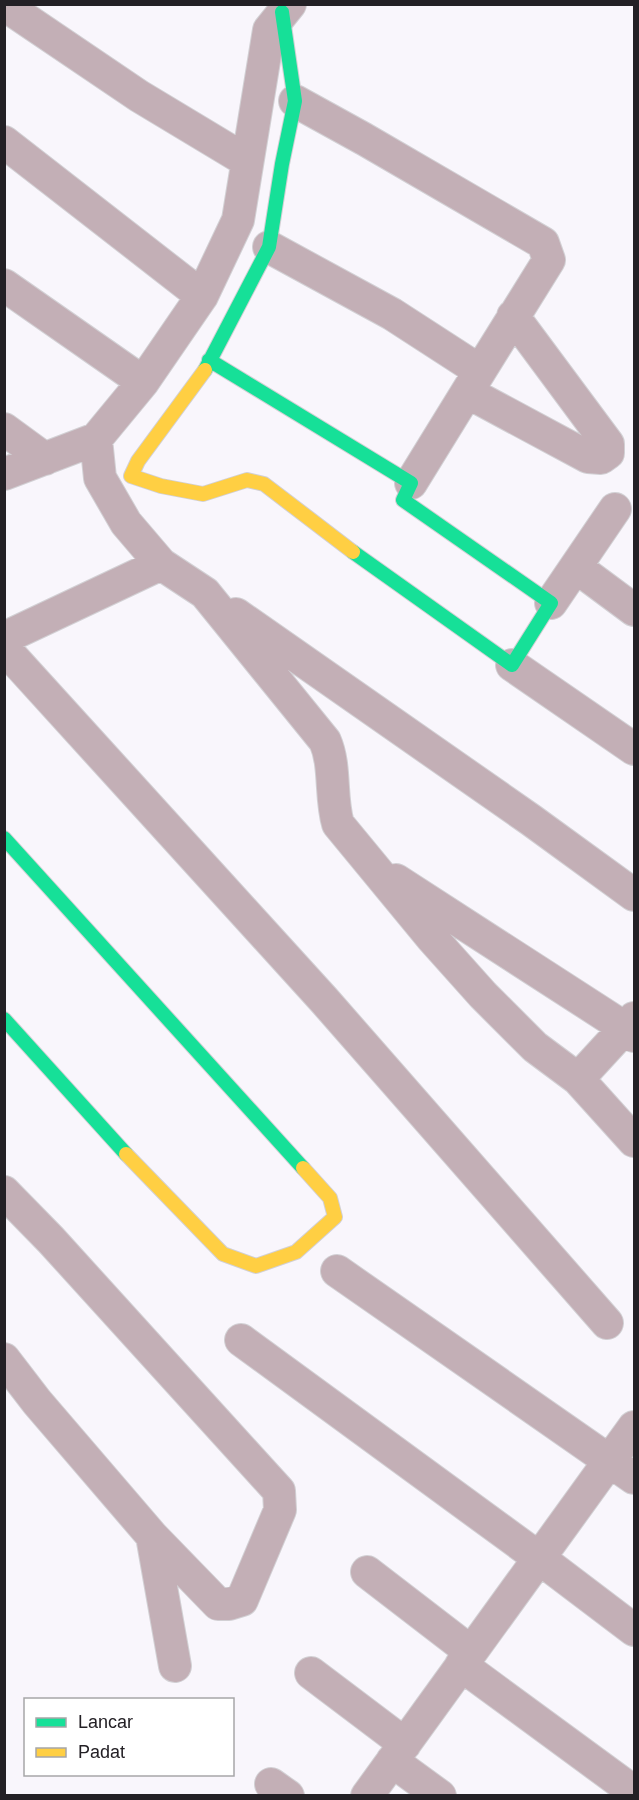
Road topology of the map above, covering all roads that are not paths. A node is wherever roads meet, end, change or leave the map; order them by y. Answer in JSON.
{"nodes":[{"id":1,"x":9,"y":8,"type":"dead end"},
{"id":2,"x":286,"y":8,"type":"edge"},
{"id":3,"x":295,"y":101,"type":"junction"},
{"id":4,"x":4,"y":142,"type":"edge"},
{"id":5,"x":248,"y":161,"type":"junction"},
{"id":6,"x":268,"y":247,"type":"junction"},
{"id":7,"x":4,"y":285,"type":"edge"},
{"id":8,"x":202,"y":296,"type":"junction"},
{"id":9,"x":513,"y":316,"type":"junction"},
{"id":10,"x":209,"y":360,"type":"junction"},
{"id":11,"x":473,"y":381,"type":"junction"},
{"id":12,"x":143,"y":382,"type":"junction"},
{"id":13,"x":4,"y":429,"type":"edge"},
{"id":14,"x":96,"y":439,"type":"junction"},
{"id":15,"x":45,"y":459,"type":"junction"},
{"id":16,"x":4,"y":474,"type":"edge"},
{"id":17,"x":132,"y":476,"type":"junction"},
{"id":18,"x":100,"y":477,"type":"junction"},
{"id":19,"x":411,"y":483,"type":"junction"},
{"id":20,"x":615,"y":509,"type":"dead end"},
{"id":21,"x":161,"y":564,"type":"junction"},
{"id":22,"x":576,"y":567,"type":"junction"},
{"id":23,"x":205,"y":593,"type":"junction"},
{"id":24,"x":551,"y":603,"type":"junction"},
{"id":25,"x":634,"y":610,"type":"edge"},
{"id":26,"x":4,"y":638,"type":"edge"},
{"id":27,"x":4,"y":648,"type":"edge"},
{"id":28,"x":512,"y":665,"type":"junction"},
{"id":29,"x":634,"y":749,"type":"edge"},
{"id":30,"x":4,"y":838,"type":"edge"},
{"id":31,"x":370,"y":863,"type":"junction"},
{"id":32,"x":634,"y":895,"type":"edge"},
{"id":33,"x":4,"y":1019,"type":"edge"},
{"id":34,"x":631,"y":1028,"type":"edge"},
{"id":35,"x":578,"y":1079,"type":"junction"},
{"id":36,"x":634,"y":1142,"type":"edge"},
{"id":37,"x":4,"y":1192,"type":"edge"},
{"id":38,"x":337,"y":1271,"type":"dead end"},
{"id":39,"x":607,"y":1323,"type":"dead end"},
{"id":40,"x":241,"y":1340,"type":"dead end"},
{"id":41,"x":4,"y":1359,"type":"edge"},
{"id":42,"x":634,"y":1427,"type":"edge"},
{"id":43,"x":622,"y":1469,"type":"edge"},
{"id":44,"x":152,"y":1536,"type":"junction"},
{"id":45,"x":539,"y":1558,"type":"junction"},
{"id":46,"x":367,"y":1572,"type":"dead end"},
{"id":47,"x":634,"y":1630,"type":"edge"},
{"id":48,"x":466,"y":1658,"type":"junction"},
{"id":49,"x":175,"y":1665,"type":"dead end"},
{"id":50,"x":311,"y":1672,"type":"dead end"},
{"id":51,"x":398,"y":1753,"type":"junction"},
{"id":52,"x":634,"y":1792,"type":"edge"},
{"id":53,"x":367,"y":1796,"type":"edge"},
{"id":54,"x":440,"y":1796,"type":"edge"}],
"edges":[{"from":1,"to":5,"type":"street"},
{"from":2,"to":3,"type":"street"},
{"from":2,"to":5,"type":"street"},
{"from":3,"to":6,"type":"street"},
{"from":3,"to":9,"type":"street"},
{"from":4,"to":8,"type":"street"},
{"from":5,"to":8,"type":"street"},
{"from":6,"to":10,"type":"street"},
{"from":6,"to":11,"type":"street"},
{"from":7,"to":12,"type":"street"},
{"from":8,"to":12,"type":"street"},
{"from":9,"to":11,"type":"street"},
{"from":9,"to":11,"type":"street"},
{"from":10,"to":17,"type":"street"},
{"from":10,"to":19,"type":"street"},
{"from":11,"to":19,"type":"street"},
{"from":12,"to":14,"type":"street"},
{"from":13,"to":15,"type":"street"},
{"from":14,"to":15,"type":"street"},
{"from":14,"to":18,"type":"street"},
{"from":15,"to":16,"type":"street"},
{"from":17,"to":18,"type":"street"},
{"from":17,"to":28,"type":"street"},
{"from":18,"to":21,"type":"street"},
{"from":19,"to":24,"type":"street"},
{"from":20,"to":22,"type":"street"},
{"from":21,"to":23,"type":"street"},
{"from":21,"to":26,"type":"street"},
{"from":22,"to":24,"type":"street"},
{"from":22,"to":25,"type":"street"},
{"from":23,"to":31,"type":"street"},
{"from":23,"to":32,"type":"street"},
{"from":24,"to":28,"type":"street"},
{"from":27,"to":39,"type":"street"},
{"from":28,"to":29,"type":"street"},
{"from":30,"to":33,"type":"street"},
{"from":31,"to":34,"type":"street"},
{"from":31,"to":35,"type":"street"},
{"from":34,"to":35,"type":"street"},
{"from":35,"to":36,"type":"street"},
{"from":37,"to":44,"type":"street"},
{"from":38,"to":43,"type":"street"},
{"from":40,"to":45,"type":"street"},
{"from":41,"to":44,"type":"street"},
{"from":42,"to":43,"type":"street"},
{"from":43,"to":45,"type":"street"},
{"from":44,"to":49,"type":"street"},
{"from":45,"to":47,"type":"street"},
{"from":45,"to":48,"type":"street"},
{"from":46,"to":48,"type":"street"},
{"from":48,"to":51,"type":"street"},
{"from":48,"to":52,"type":"street"},
{"from":50,"to":51,"type":"street"},
{"from":51,"to":53,"type":"street"},
{"from":51,"to":54,"type":"street"}]}
